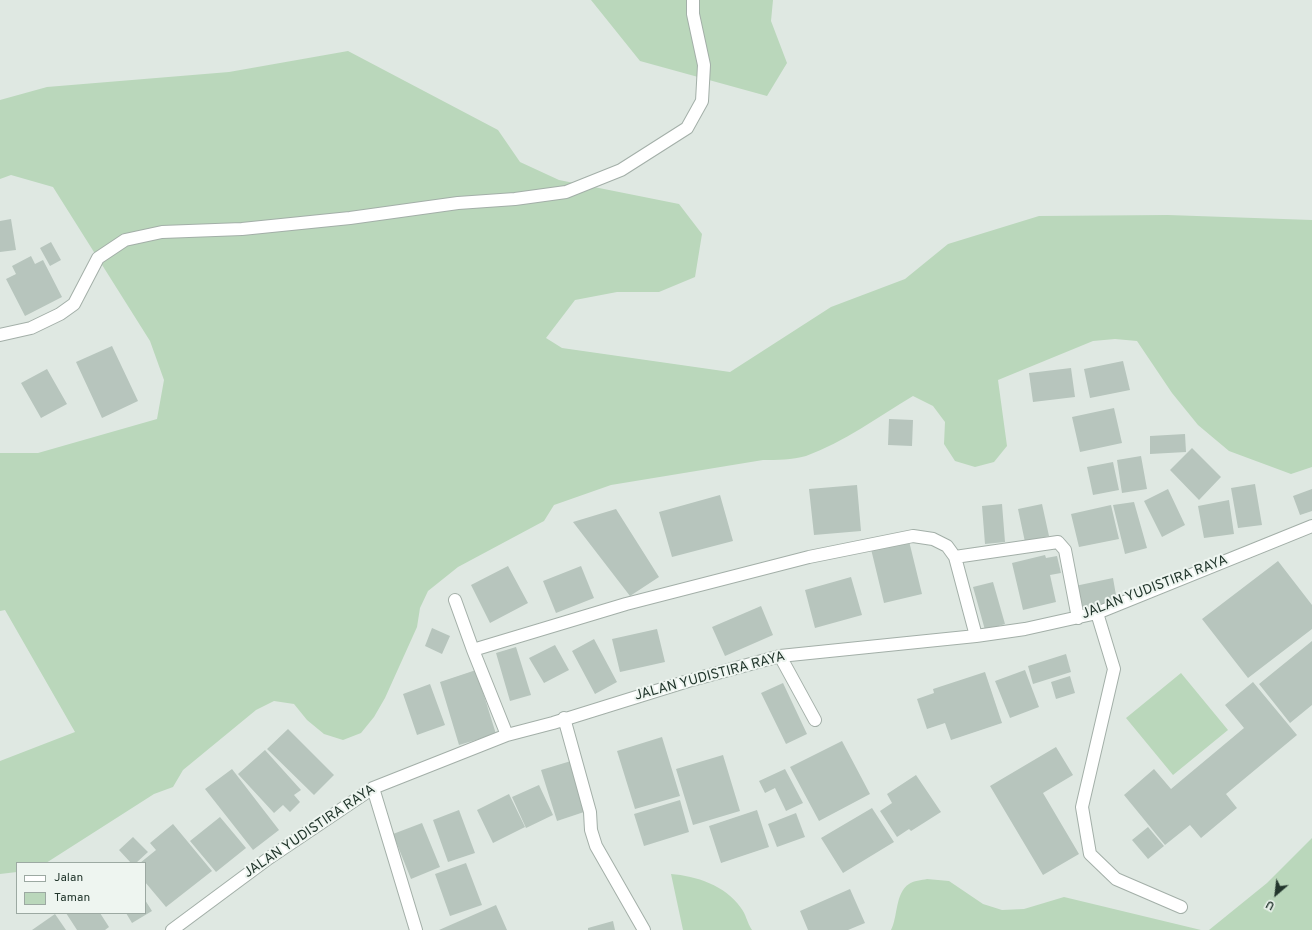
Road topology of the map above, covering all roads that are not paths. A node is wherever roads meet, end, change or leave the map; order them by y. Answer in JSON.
{"nodes":[{"id":1,"x":693,"y":0,"type":"edge"},
{"id":2,"x":0,"y":335,"type":"edge"},
{"id":3,"x":1312,"y":526,"type":"edge"},
{"id":4,"x":954,"y":557,"type":"junction"},
{"id":5,"x":455,"y":600,"type":"dead end"},
{"id":6,"x":1097,"y":613,"type":"junction"},
{"id":7,"x":1078,"y":618,"type":"junction"},
{"id":8,"x":976,"y":636,"type":"junction"},
{"id":9,"x":473,"y":650,"type":"junction"},
{"id":10,"x":780,"y":656,"type":"junction"},
{"id":11,"x":564,"y":718,"type":"junction"},
{"id":12,"x":815,"y":720,"type":"dead end"},
{"id":13,"x":507,"y":735,"type":"junction"},
{"id":14,"x":373,"y":788,"type":"junction"},
{"id":15,"x":1181,"y":907,"type":"dead end"},
{"id":16,"x":172,"y":930,"type":"edge"},
{"id":17,"x":416,"y":930,"type":"edge"},
{"id":18,"x":644,"y":930,"type":"edge"}],
"edges":[{"from":1,"to":2,"type":"street"},
{"from":3,"to":6,"type":"street","name":"JALAN YUDISTIRA RAYA"},
{"from":4,"to":7,"type":"street"},
{"from":4,"to":8,"type":"street"},
{"from":4,"to":9,"type":"street"},
{"from":5,"to":9,"type":"street"},
{"from":6,"to":7,"type":"street","name":"JALAN YUDISTIRA RAYA"},
{"from":6,"to":15,"type":"street"},
{"from":7,"to":8,"type":"street","name":"JALAN YUDISTIRA RAYA"},
{"from":8,"to":10,"type":"street","name":"JALAN YUDISTIRA RAYA"},
{"from":9,"to":13,"type":"street"},
{"from":10,"to":11,"type":"street","name":"JALAN YUDISTIRA RAYA"},
{"from":10,"to":12,"type":"street"},
{"from":11,"to":13,"type":"street","name":"JALAN YUDISTIRA RAYA"},
{"from":11,"to":18,"type":"street"},
{"from":13,"to":14,"type":"street","name":"JALAN YUDISTIRA RAYA"},
{"from":14,"to":16,"type":"street","name":"JALAN YUDISTIRA RAYA"},
{"from":14,"to":17,"type":"street"}]}
